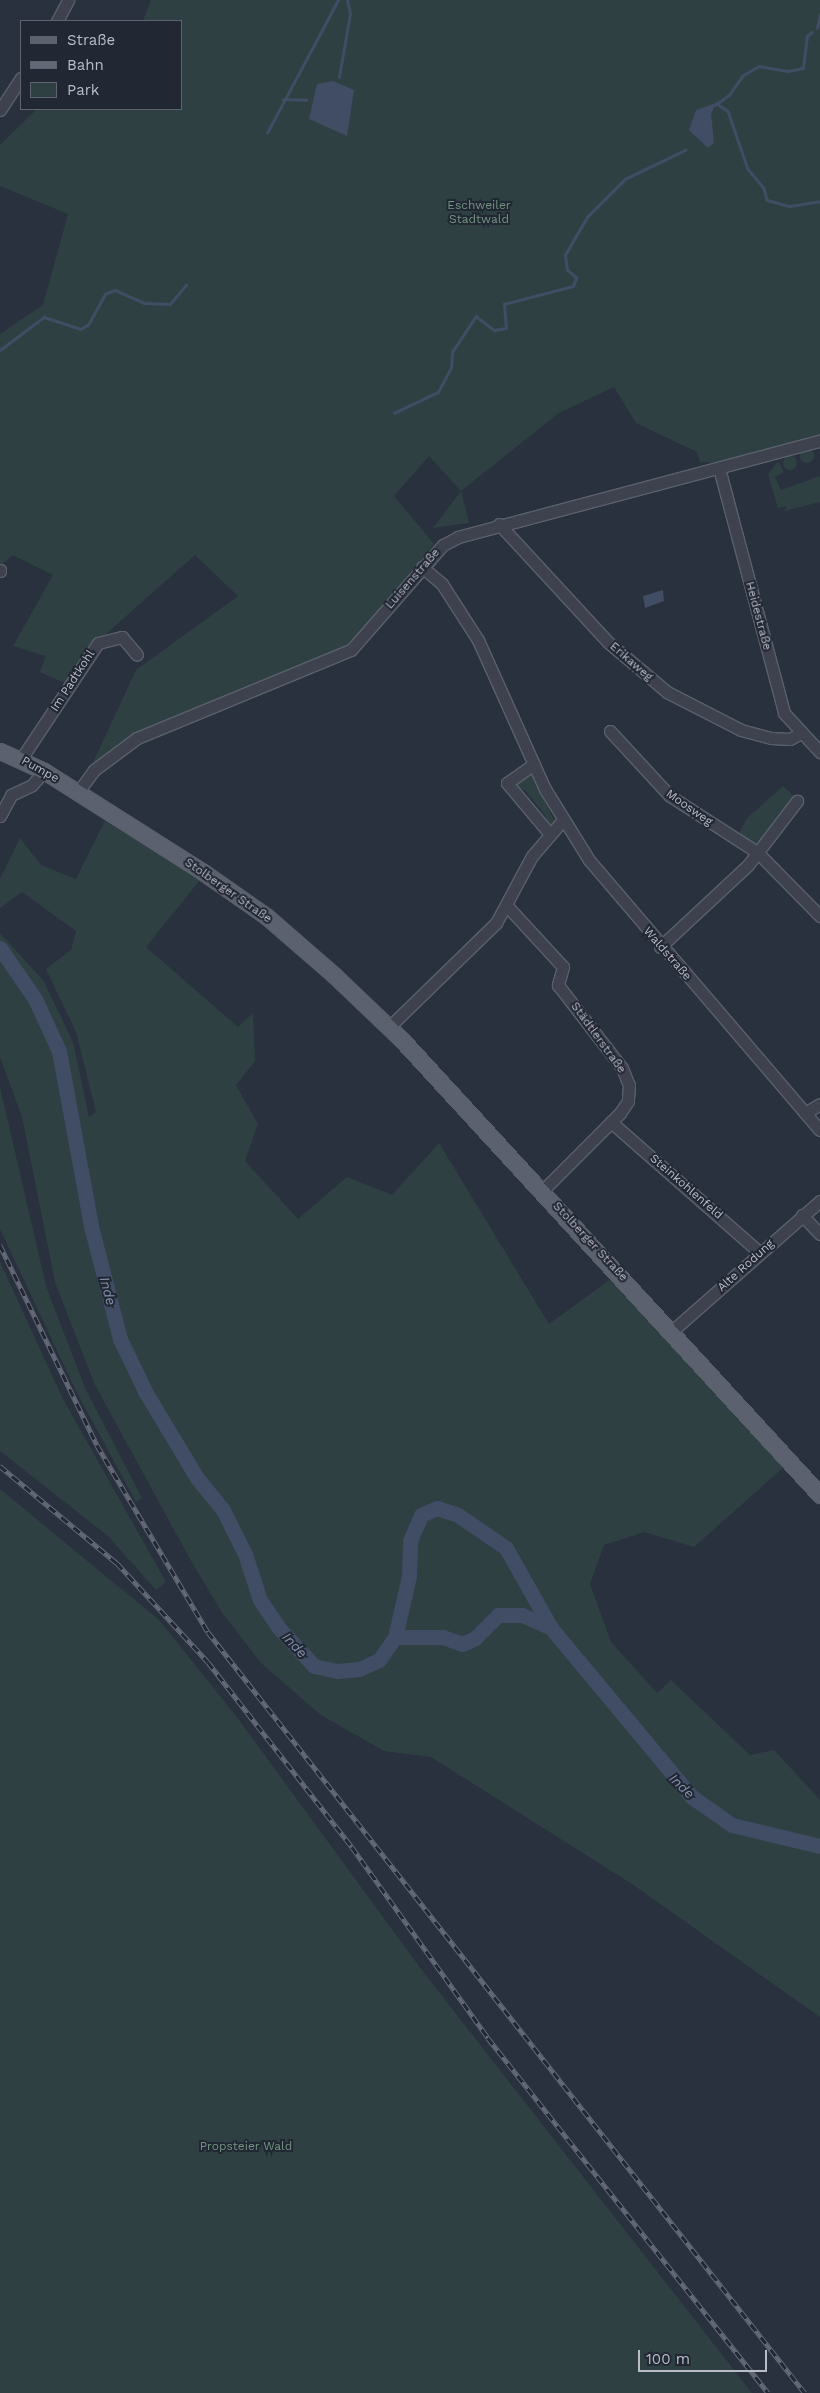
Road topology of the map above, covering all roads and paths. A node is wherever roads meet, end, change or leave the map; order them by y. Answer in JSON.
{"nodes":[{"id":1,"x":68,"y":0,"type":"edge"},
{"id":2,"x":58,"y":20,"type":"edge"},
{"id":3,"x":20,"y":80,"type":"edge"},
{"id":4,"x":0,"y":110,"type":"edge"},
{"id":5,"x":820,"y":441,"type":"edge"},
{"id":6,"x":719,"y":468,"type":"junction"},
{"id":7,"x":499,"y":524,"type":"junction"},
{"id":8,"x":422,"y":567,"type":"junction"},
{"id":9,"x":137,"y":655,"type":"dead end"},
{"id":10,"x":610,"y":731,"type":"dead end"},
{"id":11,"x":799,"y":734,"type":"junction"},
{"id":12,"x":0,"y":751,"type":"edge"},
{"id":13,"x":820,"y":752,"type":"edge"},
{"id":14,"x":21,"y":759,"type":"junction"},
{"id":15,"x":534,"y":764,"type":"junction"},
{"id":16,"x":44,"y":771,"type":"junction"},
{"id":17,"x":78,"y":792,"type":"junction"},
{"id":18,"x":797,"y":801,"type":"dead end"},
{"id":19,"x":0,"y":816,"type":"edge"},
{"id":20,"x":563,"y":820,"type":"junction"},
{"id":21,"x":549,"y":833,"type":"junction"},
{"id":22,"x":757,"y":852,"type":"junction"},
{"id":23,"x":507,"y":906,"type":"junction"},
{"id":24,"x":820,"y":916,"type":"edge"},
{"id":25,"x":660,"y":947,"type":"junction"},
{"id":26,"x":389,"y":1027,"type":"junction"},
{"id":27,"x":820,"y":1104,"type":"edge"},
{"id":28,"x":805,"y":1113,"type":"junction"},
{"id":29,"x":611,"y":1122,"type":"junction"},
{"id":30,"x":820,"y":1130,"type":"edge"},
{"id":31,"x":542,"y":1191,"type":"junction"},
{"id":32,"x":820,"y":1201,"type":"edge"},
{"id":33,"x":802,"y":1215,"type":"junction"},
{"id":34,"x":820,"y":1234,"type":"edge"},
{"id":35,"x":760,"y":1253,"type":"junction"},
{"id":36,"x":672,"y":1331,"type":"junction"},
{"id":37,"x":820,"y":1495,"type":"edge"}],
"edges":[{"from":1,"to":2,"type":"street"},
{"from":3,"to":4,"type":"street"},
{"from":5,"to":6,"type":"street","name":"Luisenstraße"},
{"from":6,"to":7,"type":"street","name":"Luisenstraße"},
{"from":6,"to":11,"type":"street","name":"Heidestraße"},
{"from":7,"to":8,"type":"street","name":"Luisenstraße"},
{"from":7,"to":11,"type":"street","name":"Erikaweg"},
{"from":8,"to":15,"type":"street","name":"Waldstraße"},
{"from":8,"to":17,"type":"street","name":"Luisenstraße"},
{"from":9,"to":14,"type":"street","name":"Im Padtkohl"},
{"from":10,"to":22,"type":"street","name":"Moosweg"},
{"from":11,"to":13,"type":"street","name":"Heidestraße"},
{"from":12,"to":14,"type":"main road","name":"Pumpe"},
{"from":14,"to":16,"type":"main road","name":"Pumpe"},
{"from":15,"to":20,"type":"street","name":"Waldstraße"},
{"from":15,"to":21,"type":"street"},
{"from":16,"to":17,"type":"main road","name":"Pumpe"},
{"from":16,"to":19,"type":"street"},
{"from":17,"to":26,"type":"main road","name":"Stolberger Straße"},
{"from":18,"to":22,"type":"street"},
{"from":20,"to":21,"type":"street"},
{"from":20,"to":25,"type":"street","name":"Waldstraße"},
{"from":21,"to":23,"type":"street"},
{"from":22,"to":24,"type":"street","name":"Moosweg"},
{"from":22,"to":25,"type":"street"},
{"from":23,"to":26,"type":"street"},
{"from":23,"to":29,"type":"street","name":"Städtlerstraße"},
{"from":25,"to":28,"type":"street","name":"Waldstraße"},
{"from":26,"to":31,"type":"main road","name":"Stolberger Straße"},
{"from":27,"to":28,"type":"street"},
{"from":28,"to":30,"type":"street","name":"Waldstraße"},
{"from":29,"to":31,"type":"street","name":"Städtlerstraße"},
{"from":29,"to":35,"type":"street","name":"Steinkohlenfeld"},
{"from":31,"to":36,"type":"main road","name":"Stolberger Straße"},
{"from":32,"to":33,"type":"street","name":"Alte Rodung"},
{"from":33,"to":34,"type":"street"},
{"from":33,"to":35,"type":"street","name":"Alte Rodung"},
{"from":35,"to":36,"type":"street","name":"Alte Rodung"},
{"from":36,"to":37,"type":"main road","name":"Stolberger Straße"}]}
